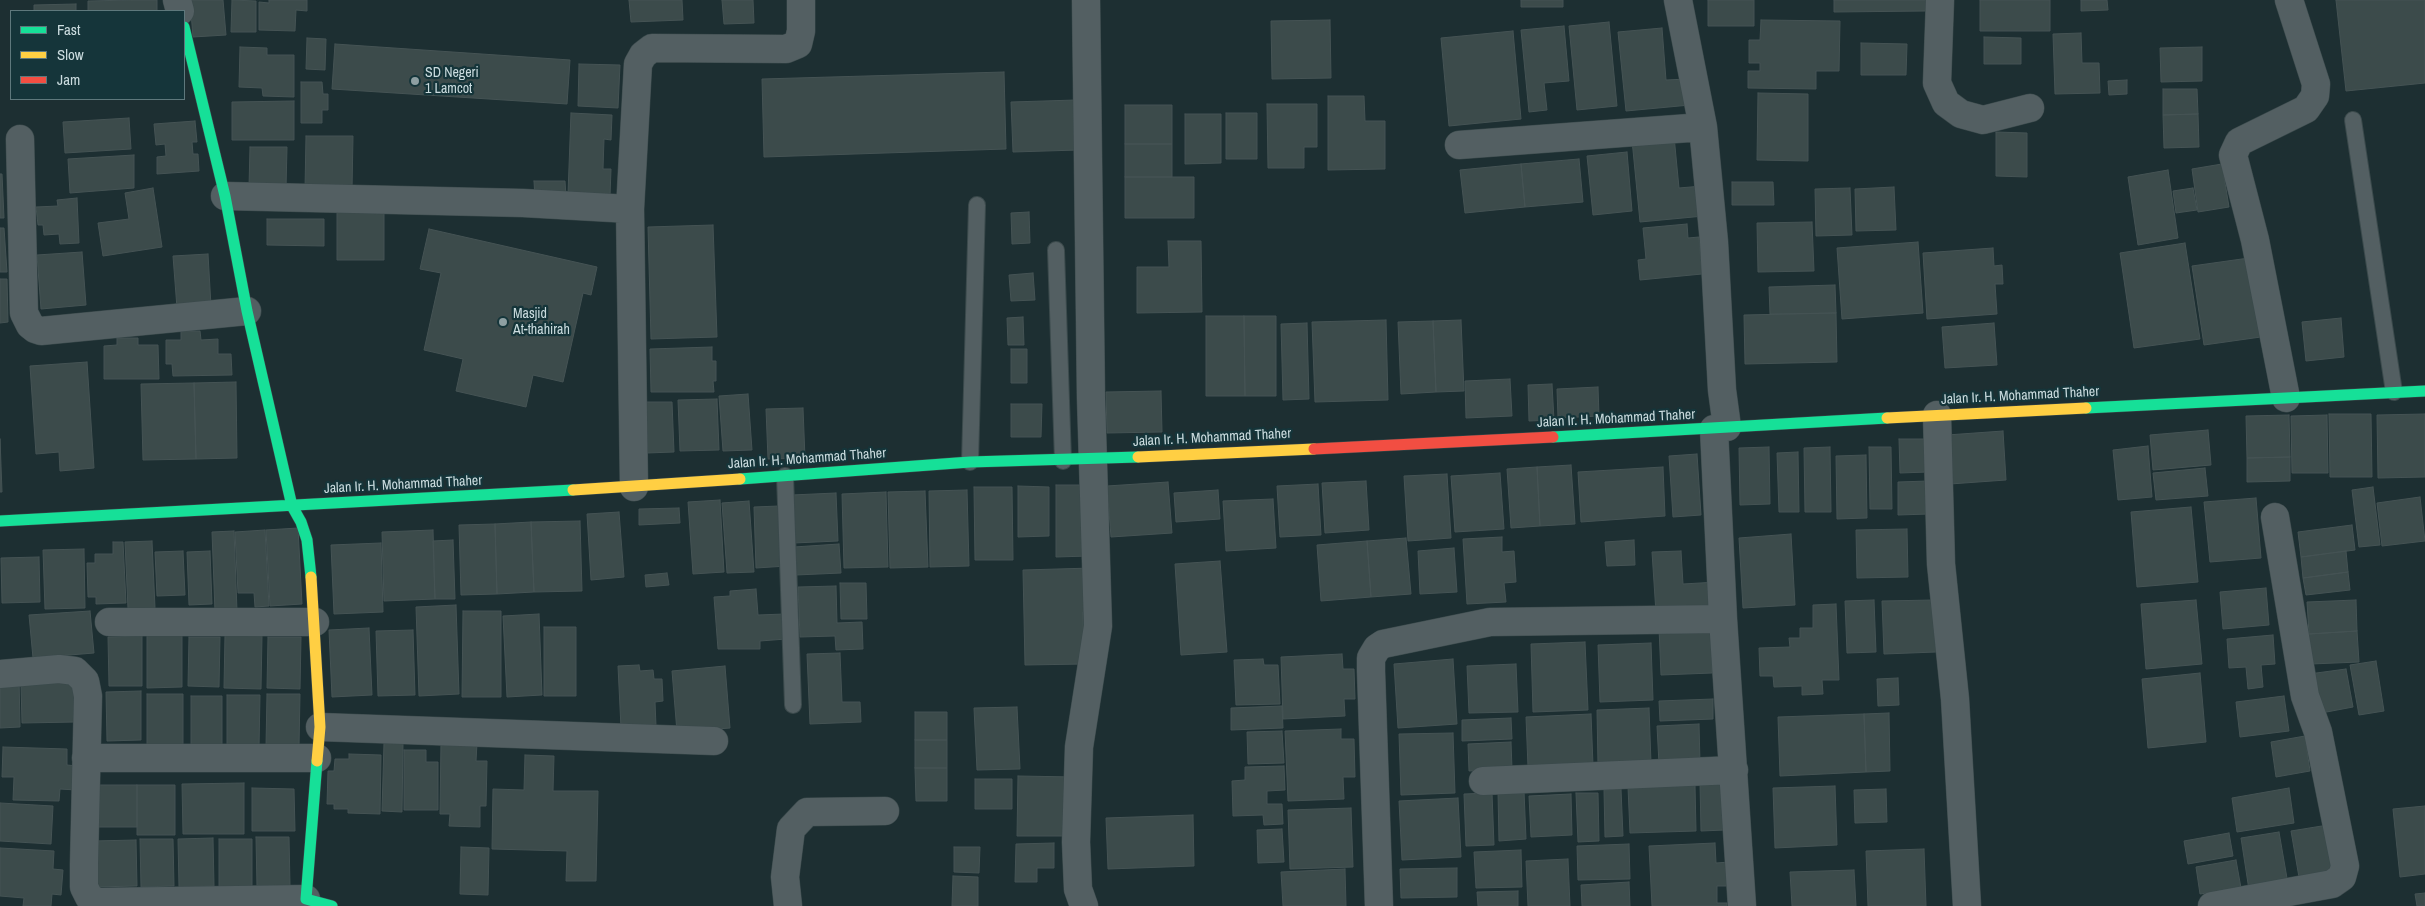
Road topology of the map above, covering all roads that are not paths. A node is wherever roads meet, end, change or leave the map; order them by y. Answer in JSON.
{"nodes":[{"id":1,"x":801,"y":0,"type":"edge"},
{"id":2,"x":1086,"y":0,"type":"edge"},
{"id":3,"x":1678,"y":0,"type":"edge"},
{"id":4,"x":1940,"y":0,"type":"edge"},
{"id":5,"x":2289,"y":0,"type":"edge"},
{"id":6,"x":185,"y":31,"type":"edge"},
{"id":7,"x":2030,"y":108,"type":"dead end"},
{"id":8,"x":2353,"y":120,"type":"dead end"},
{"id":9,"x":1703,"y":127,"type":"junction"},
{"id":10,"x":20,"y":139,"type":"dead end"},
{"id":11,"x":1459,"y":145,"type":"dead end"},
{"id":12,"x":225,"y":196,"type":"junction"},
{"id":13,"x":977,"y":205,"type":"dead end"},
{"id":14,"x":630,"y":209,"type":"junction"},
{"id":15,"x":1056,"y":250,"type":"dead end"},
{"id":16,"x":247,"y":311,"type":"junction"},
{"id":17,"x":2425,"y":390,"type":"edge"},
{"id":18,"x":2394,"y":392,"type":"junction"},
{"id":19,"x":2286,"y":398,"type":"junction"},
{"id":20,"x":1937,"y":415,"type":"junction"},
{"id":21,"x":1720,"y":428,"type":"junction"},
{"id":22,"x":1093,"y":459,"type":"junction"},
{"id":23,"x":1063,"y":461,"type":"junction"},
{"id":24,"x":970,"y":462,"type":"junction"},
{"id":25,"x":785,"y":476,"type":"junction"},
{"id":26,"x":634,"y":487,"type":"junction"},
{"id":27,"x":292,"y":506,"type":"junction"},
{"id":28,"x":2275,"y":517,"type":"dead end"},
{"id":29,"x":0,"y":521,"type":"edge"},
{"id":30,"x":1723,"y":619,"type":"junction"},
{"id":31,"x":109,"y":622,"type":"dead end"},
{"id":32,"x":315,"y":622,"type":"junction"},
{"id":33,"x":0,"y":674,"type":"edge"},
{"id":34,"x":793,"y":705,"type":"dead end"},
{"id":35,"x":320,"y":727,"type":"junction"},
{"id":36,"x":714,"y":741,"type":"dead end"},
{"id":37,"x":86,"y":758,"type":"junction"},
{"id":38,"x":317,"y":758,"type":"junction"},
{"id":39,"x":1734,"y":770,"type":"junction"},
{"id":40,"x":1483,"y":781,"type":"dead end"},
{"id":41,"x":885,"y":811,"type":"dead end"},
{"id":42,"x":2319,"y":897,"type":"edge"},
{"id":43,"x":306,"y":899,"type":"junction"},
{"id":44,"x":332,"y":906,"type":"edge"},
{"id":45,"x":788,"y":906,"type":"edge"},
{"id":46,"x":1084,"y":906,"type":"edge"},
{"id":47,"x":1379,"y":906,"type":"edge"},
{"id":48,"x":1742,"y":906,"type":"edge"},
{"id":49,"x":1966,"y":906,"type":"edge"},
{"id":50,"x":2212,"y":906,"type":"edge"}],
"edges":[{"from":1,"to":14,"type":"street"},
{"from":2,"to":22,"type":"street"},
{"from":3,"to":9,"type":"street"},
{"from":4,"to":7,"type":"street"},
{"from":5,"to":19,"type":"street"},
{"from":6,"to":12,"type":"main road"},
{"from":8,"to":18,"type":"lane"},
{"from":9,"to":11,"type":"street"},
{"from":9,"to":21,"type":"street"},
{"from":10,"to":16,"type":"street"},
{"from":12,"to":14,"type":"street"},
{"from":12,"to":16,"type":"main road"},
{"from":13,"to":24,"type":"lane"},
{"from":14,"to":26,"type":"street"},
{"from":15,"to":23,"type":"lane"},
{"from":16,"to":27,"type":"main road"},
{"from":17,"to":18,"type":"main road","name":"Jalan Ir. H. Mohammad Thaher"},
{"from":18,"to":19,"type":"main road","name":"Jalan Ir. H. Mohammad Thaher"},
{"from":19,"to":20,"type":"main road","name":"Jalan Ir. H. Mohammad Thaher"},
{"from":20,"to":21,"type":"main road","name":"Jalan Ir. H. Mohammad Thaher"},
{"from":20,"to":49,"type":"street"},
{"from":21,"to":22,"type":"main road","name":"Jalan Ir. H. Mohammad Thaher"},
{"from":21,"to":30,"type":"street"},
{"from":22,"to":23,"type":"main road","name":"Jalan Ir. H. Mohammad Thaher"},
{"from":22,"to":46,"type":"street"},
{"from":23,"to":24,"type":"main road","name":"Jalan Ir. H. Mohammad Thaher"},
{"from":24,"to":25,"type":"main road","name":"Jalan Ir. H. Mohammad Thaher"},
{"from":25,"to":26,"type":"main road","name":"Jalan Ir. H. Mohammad Thaher"},
{"from":25,"to":34,"type":"lane"},
{"from":26,"to":27,"type":"main road","name":"Jalan Ir. H. Mohammad Thaher"},
{"from":27,"to":29,"type":"main road","name":"Jalan Ir. H. Mohammad Thaher"},
{"from":27,"to":32,"type":"main road"},
{"from":28,"to":42,"type":"street"},
{"from":30,"to":39,"type":"street"},
{"from":30,"to":47,"type":"street"},
{"from":31,"to":32,"type":"street"},
{"from":32,"to":35,"type":"main road"},
{"from":33,"to":37,"type":"street"},
{"from":35,"to":36,"type":"street"},
{"from":35,"to":38,"type":"main road"},
{"from":37,"to":38,"type":"street"},
{"from":37,"to":43,"type":"street"},
{"from":38,"to":43,"type":"main road"},
{"from":39,"to":40,"type":"street"},
{"from":39,"to":48,"type":"street"},
{"from":41,"to":45,"type":"street"},
{"from":42,"to":50,"type":"street"},
{"from":43,"to":44,"type":"main road"}]}
